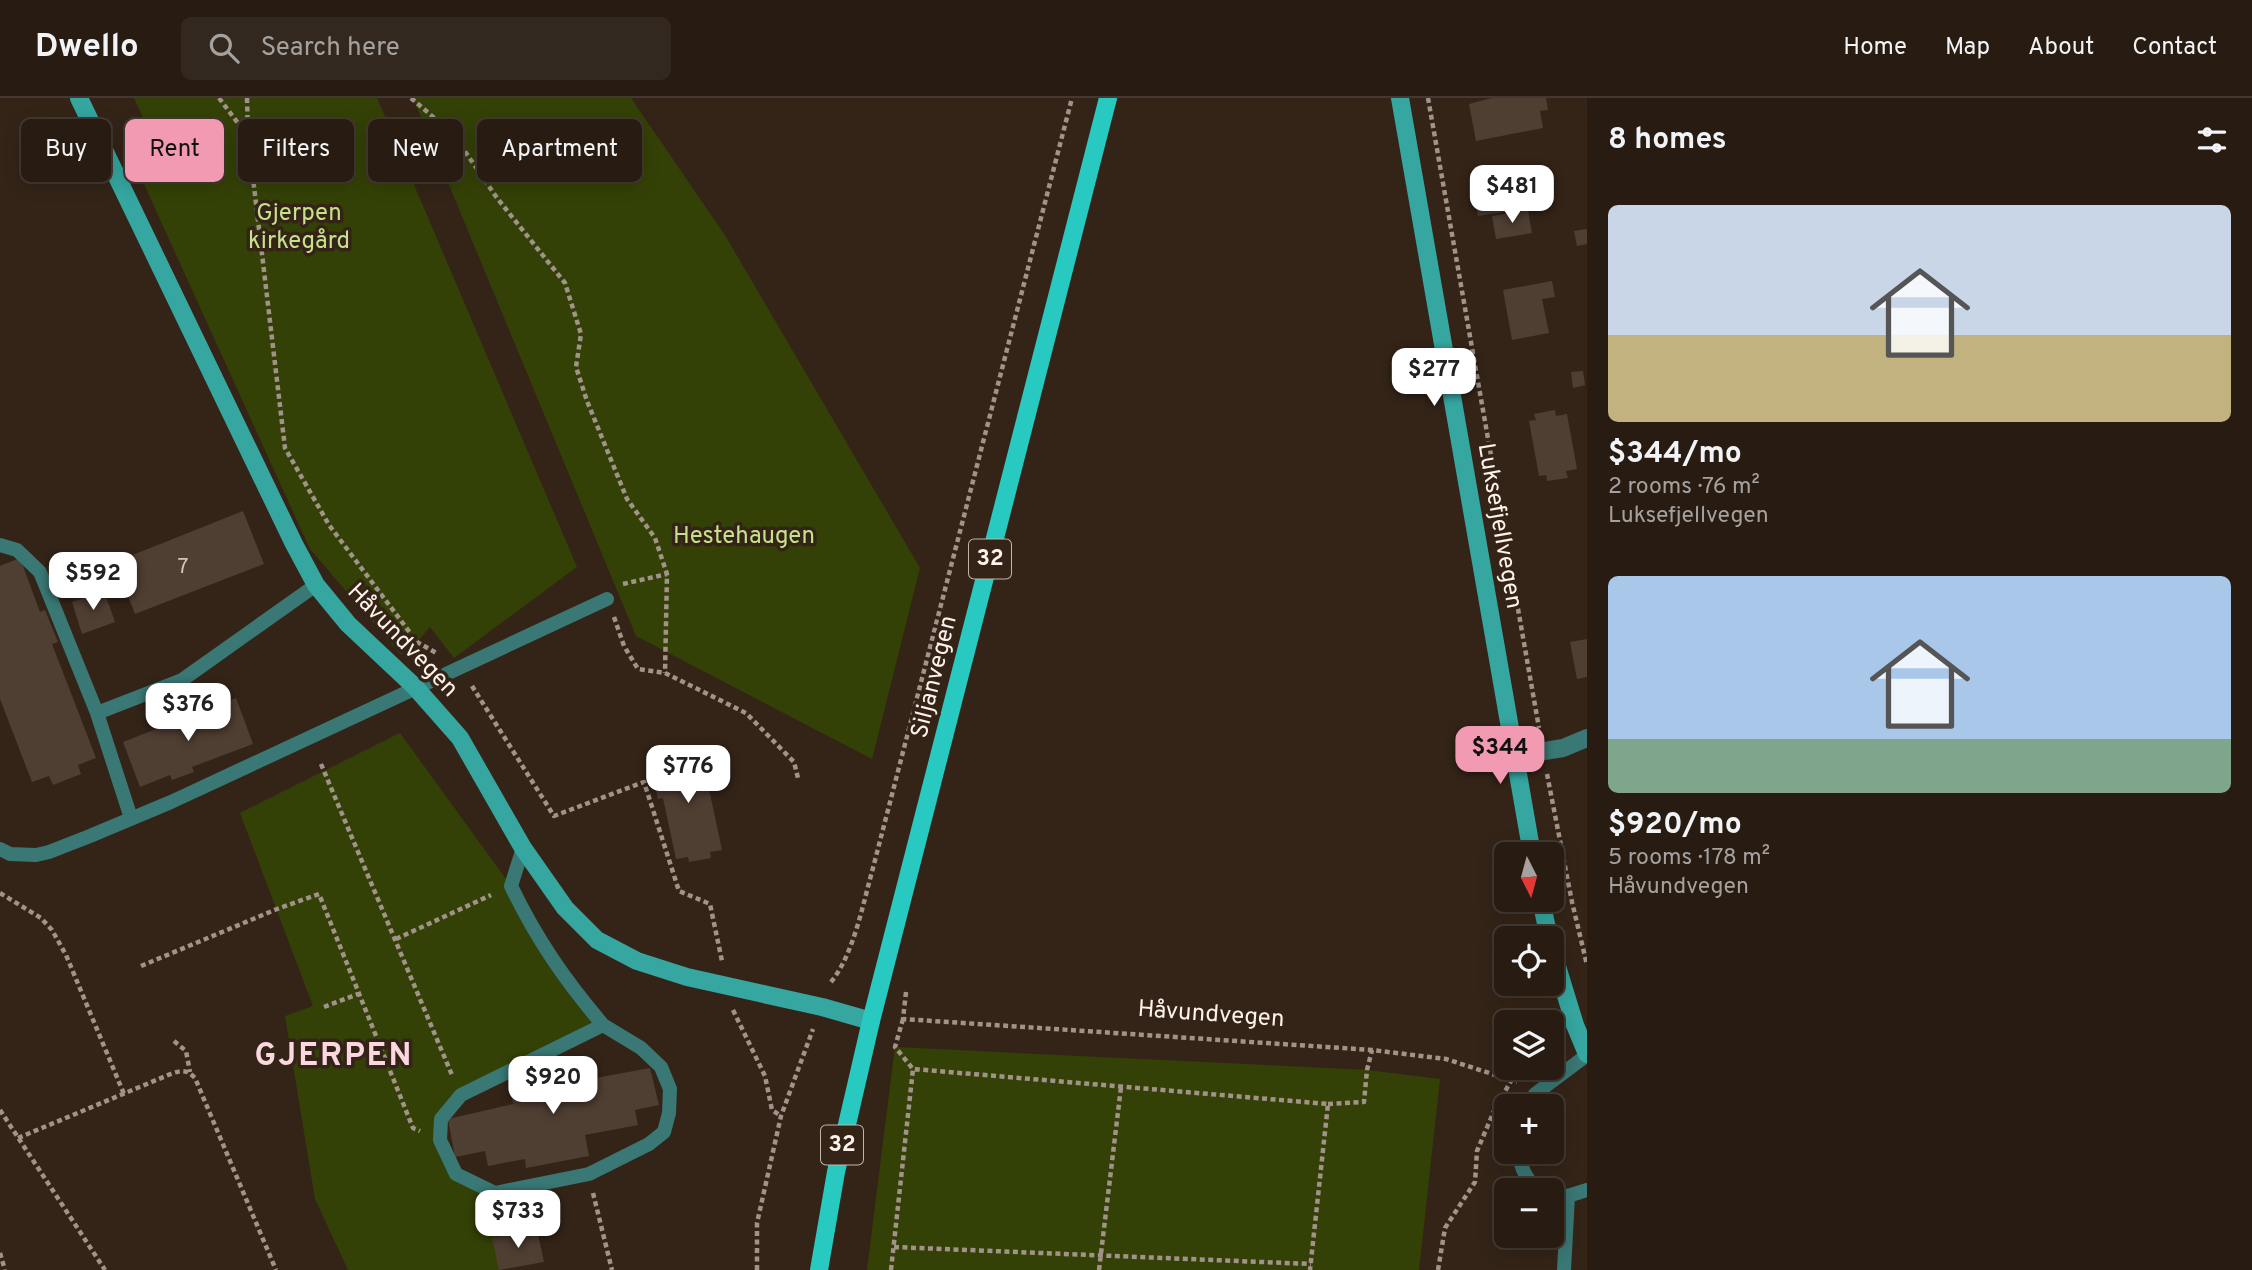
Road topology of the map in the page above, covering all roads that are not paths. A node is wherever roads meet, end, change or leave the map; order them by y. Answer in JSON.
{"nodes":[{"id":1,"x":79,"y":98,"type":"edge"},
{"id":2,"x":1108,"y":98,"type":"edge"},
{"id":3,"x":1400,"y":98,"type":"edge"},
{"id":4,"x":0,"y":545,"type":"edge"},
{"id":5,"x":316,"y":585,"type":"junction"},
{"id":6,"x":607,"y":598,"type":"road end"},
{"id":7,"x":415,"y":687,"type":"junction"},
{"id":8,"x":97,"y":713,"type":"junction"},
{"id":9,"x":1587,"y":738,"type":"edge"},
{"id":10,"x":1514,"y":756,"type":"junction"},
{"id":11,"x":131,"y":818,"type":"junction"},
{"id":12,"x":1530,"y":842,"type":"edge"},
{"id":13,"x":523,"y":848,"type":"junction"},
{"id":14,"x":0,"y":849,"type":"edge"},
{"id":15,"x":1564,"y":989,"type":"edge"},
{"id":16,"x":871,"y":1021,"type":"junction"},
{"id":17,"x":603,"y":1025,"type":"junction"},
{"id":18,"x":1587,"y":1054,"type":"edge"},
{"id":19,"x":1538,"y":1094,"type":"edge"},
{"id":20,"x":1587,"y":1190,"type":"edge"},
{"id":21,"x":1564,"y":1196,"type":"edge"},
{"id":22,"x":1568,"y":1196,"type":"junction"},
{"id":23,"x":819,"y":1270,"type":"edge"},
{"id":24,"x":1564,"y":1270,"type":"edge"}],
"edges":[{"from":1,"to":5,"type":"street","name":"Håvundvegen"},
{"from":2,"to":16,"type":"main road","name":"Siljanvegen","number":"32"},
{"from":3,"to":10,"type":"street","name":"Luksefjellvegen"},
{"from":4,"to":8,"type":"lane"},
{"from":5,"to":7,"type":"street","name":"Håvundvegen"},
{"from":5,"to":8,"type":"lane"},
{"from":6,"to":7,"type":"lane"},
{"from":7,"to":11,"type":"lane"},
{"from":7,"to":13,"type":"street","name":"Håvundvegen"},
{"from":8,"to":11,"type":"lane"},
{"from":9,"to":10,"type":"street"},
{"from":10,"to":12,"type":"street","name":"Luksefjellvegen"},
{"from":11,"to":14,"type":"lane"},
{"from":13,"to":16,"type":"street","name":"Håvundvegen"},
{"from":13,"to":17,"type":"lane"},
{"from":15,"to":18,"type":"street"},
{"from":16,"to":23,"type":"main road","name":"Siljanvegen","number":"32"},
{"from":17,"to":17,"type":"lane"},
{"from":18,"to":19,"type":"lane"},
{"from":20,"to":22,"type":"lane"},
{"from":21,"to":22,"type":"lane"},
{"from":22,"to":24,"type":"lane"}]}
